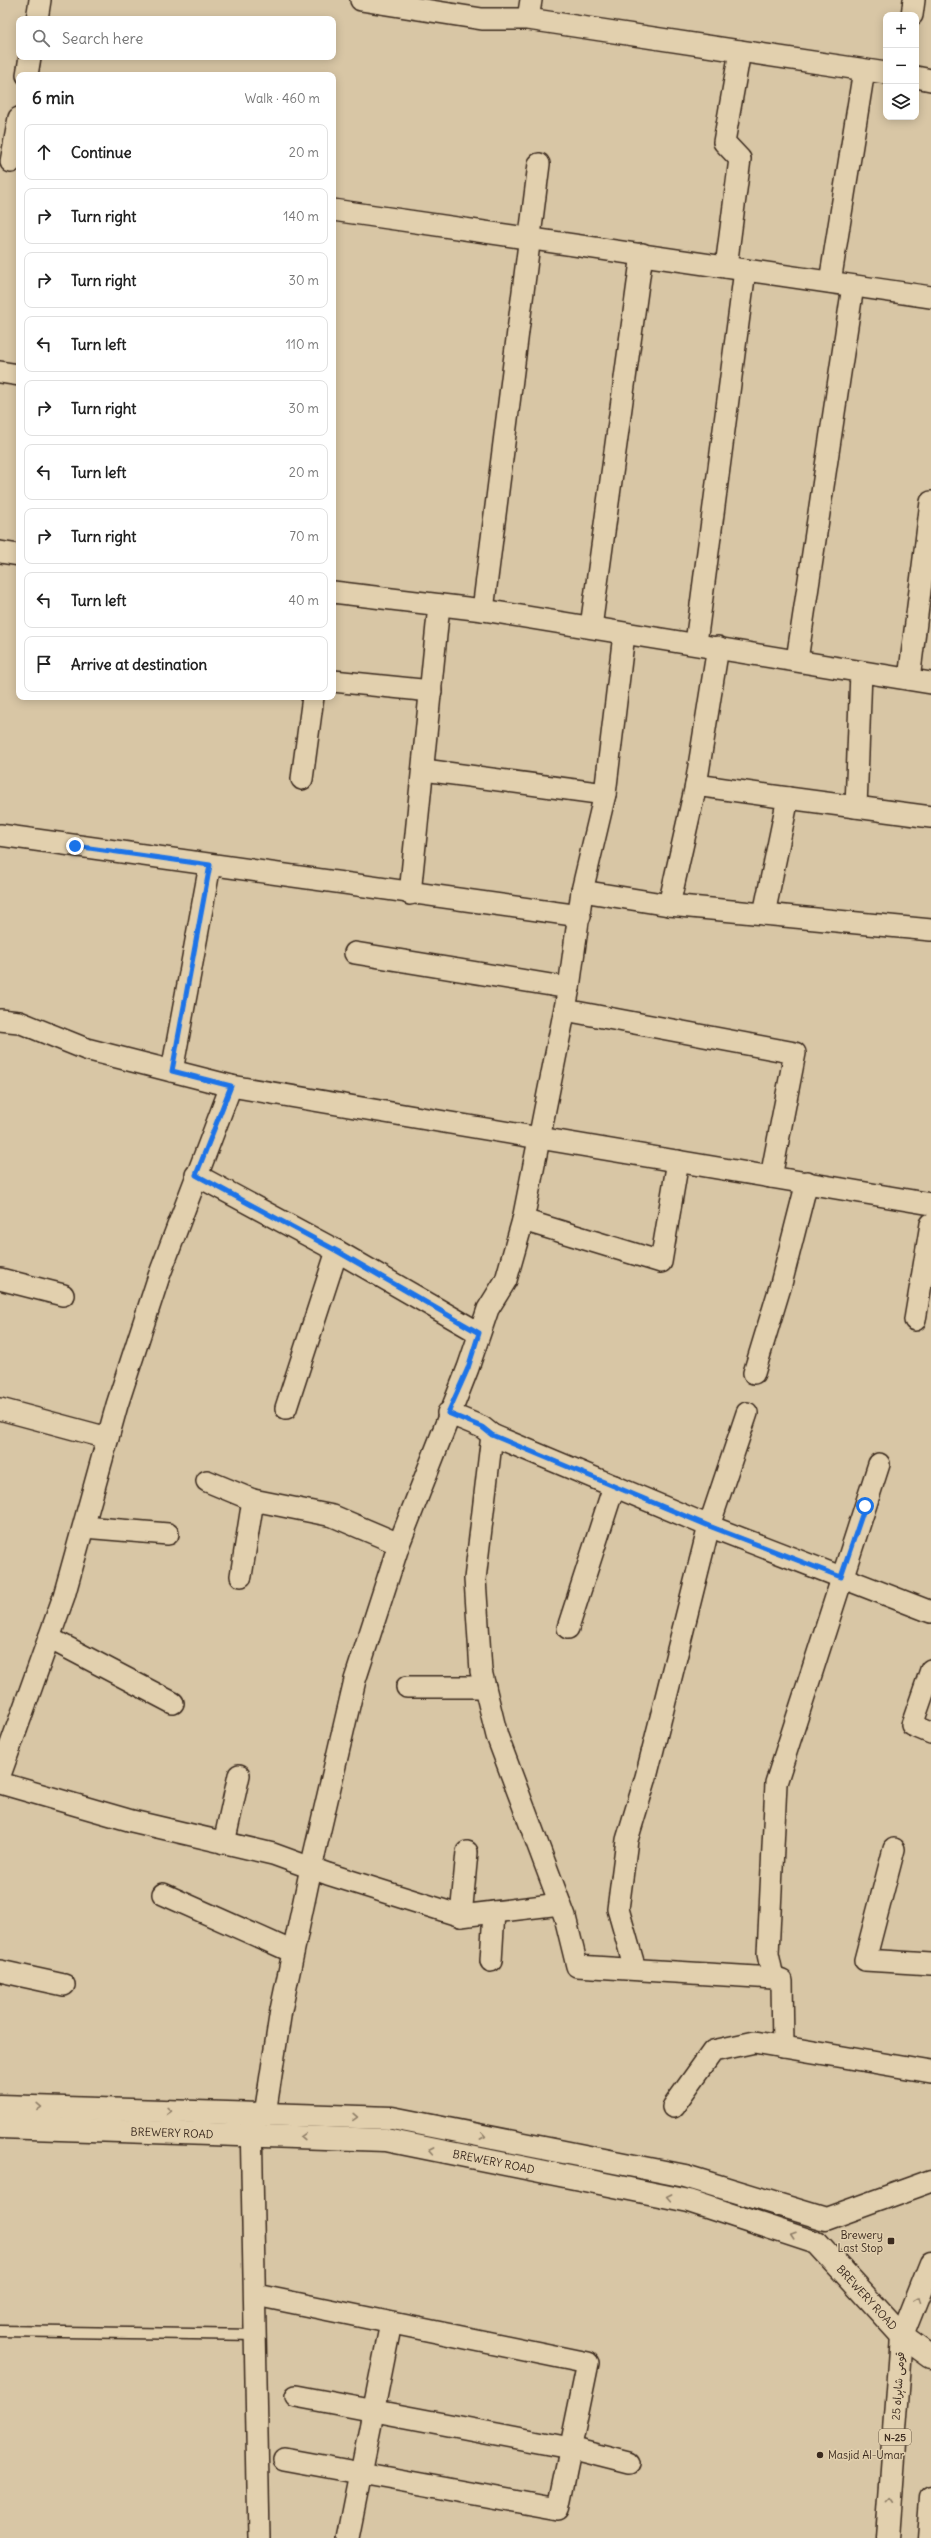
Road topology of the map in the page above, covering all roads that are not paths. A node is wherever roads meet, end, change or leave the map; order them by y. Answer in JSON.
{"nodes":[{"id":1,"x":40,"y":0,"type":"edge"},
{"id":2,"x":361,"y":0,"type":"edge"},
{"id":3,"x":914,"y":0,"type":"edge"},
{"id":4,"x":529,"y":10,"type":"edge"},
{"id":5,"x":912,"y":12,"type":"edge"},
{"id":6,"x":37,"y":16,"type":"edge"},
{"id":7,"x":740,"y":51,"type":"junction"},
{"id":8,"x":30,"y":60,"type":"edge"},
{"id":9,"x":864,"y":70,"type":"junction"},
{"id":10,"x":28,"y":72,"type":"edge"},
{"id":11,"x":883,"y":73,"type":"edge"},
{"id":12,"x":919,"y":78,"type":"edge"},
{"id":13,"x":931,"y":80,"type":"edge"},
{"id":14,"x":16,"y":133,"type":"edge"},
{"id":15,"x":10,"y":162,"type":"edge"},
{"id":16,"x":538,"y":164,"type":"dead end"},
{"id":17,"x":336,"y":210,"type":"edge"},
{"id":18,"x":530,"y":239,"type":"junction"},
{"id":19,"x":642,"y":254,"type":"junction"},
{"id":20,"x":735,"y":268,"type":"junction"},
{"id":21,"x":830,"y":282,"type":"junction"},
{"id":22,"x":853,"y":286,"type":"junction"},
{"id":23,"x":931,"y":297,"type":"edge"},
{"id":24,"x":0,"y":372,"type":"edge"},
{"id":25,"x":16,"y":375,"type":"edge"},
{"id":26,"x":931,"y":502,"type":"edge"},
{"id":27,"x":336,"y":592,"type":"edge"},
{"id":28,"x":439,"y":605,"type":"junction"},
{"id":29,"x":483,"y":610,"type":"junction"},
{"id":30,"x":591,"y":627,"type":"junction"},
{"id":31,"x":624,"y":634,"type":"junction"},
{"id":32,"x":696,"y":643,"type":"junction"},
{"id":33,"x":718,"y":647,"type":"junction"},
{"id":34,"x":797,"y":660,"type":"junction"},
{"id":35,"x":861,"y":672,"type":"junction"},
{"id":36,"x":909,"y":679,"type":"junction"},
{"id":37,"x":336,"y":681,"type":"edge"},
{"id":38,"x":931,"y":683,"type":"edge"},
{"id":39,"x":431,"y":691,"type":"junction"},
{"id":40,"x":313,"y":700,"type":"edge"},
{"id":41,"x":424,"y":770,"type":"junction"},
{"id":42,"x":302,"y":779,"type":"dead end"},
{"id":43,"x":696,"y":785,"type":"junction"},
{"id":44,"x":605,"y":794,"type":"junction"},
{"id":45,"x":788,"y":798,"type":"junction"},
{"id":46,"x":856,"y":807,"type":"junction"},
{"id":47,"x":931,"y":817,"type":"edge"},
{"id":48,"x":0,"y":835,"type":"edge"},
{"id":49,"x":210,"y":865,"type":"junction"},
{"id":50,"x":582,"y":890,"type":"junction"},
{"id":51,"x":410,"y":894,"type":"junction"},
{"id":52,"x":669,"y":905,"type":"junction"},
{"id":53,"x":764,"y":914,"type":"junction"},
{"id":54,"x":580,"y":916,"type":"junction"},
{"id":55,"x":931,"y":930,"type":"edge"},
{"id":56,"x":355,"y":953,"type":"dead end"},
{"id":57,"x":569,"y":988,"type":"junction"},
{"id":58,"x":564,"y":1010,"type":"junction"},
{"id":59,"x":0,"y":1020,"type":"edge"},
{"id":60,"x":172,"y":1071,"type":"junction"},
{"id":61,"x":231,"y":1086,"type":"junction"},
{"id":62,"x":538,"y":1138,"type":"junction"},
{"id":63,"x":678,"y":1161,"type":"junction"},
{"id":64,"x":196,"y":1175,"type":"junction"},
{"id":65,"x":771,"y":1177,"type":"junction"},
{"id":66,"x":807,"y":1182,"type":"junction"},
{"id":67,"x":931,"y":1204,"type":"edge"},
{"id":68,"x":523,"y":1220,"type":"junction"},
{"id":69,"x":931,"y":1224,"type":"edge"},
{"id":70,"x":337,"y":1251,"type":"junction"},
{"id":71,"x":0,"y":1280,"type":"edge"},
{"id":72,"x":63,"y":1295,"type":"dead end"},
{"id":73,"x":915,"y":1320,"type":"dead end"},
{"id":74,"x":479,"y":1333,"type":"junction"},
{"id":75,"x":754,"y":1373,"type":"dead end"},
{"id":76,"x":286,"y":1408,"type":"dead end"},
{"id":77,"x":0,"y":1409,"type":"edge"},
{"id":78,"x":448,"y":1413,"type":"junction"},
{"id":79,"x":747,"y":1413,"type":"dead end"},
{"id":80,"x":492,"y":1435,"type":"junction"},
{"id":81,"x":108,"y":1438,"type":"junction"},
{"id":82,"x":879,"y":1464,"type":"dead end"},
{"id":83,"x":207,"y":1481,"type":"dead end"},
{"id":84,"x":614,"y":1486,"type":"junction"},
{"id":85,"x":253,"y":1500,"type":"junction"},
{"id":86,"x":709,"y":1526,"type":"junction"},
{"id":87,"x":84,"y":1527,"type":"junction"},
{"id":88,"x":168,"y":1534,"type":"dead end"},
{"id":89,"x":399,"y":1544,"type":"junction"},
{"id":90,"x":241,"y":1576,"type":"dead end"},
{"id":91,"x":841,"y":1577,"type":"junction"},
{"id":92,"x":931,"y":1612,"type":"edge"},
{"id":93,"x":568,"y":1628,"type":"dead end"},
{"id":94,"x":49,"y":1638,"type":"junction"},
{"id":95,"x":931,"y":1670,"type":"edge"},
{"id":96,"x":408,"y":1687,"type":"dead end"},
{"id":97,"x":484,"y":1687,"type":"junction"},
{"id":98,"x":173,"y":1703,"type":"dead end"},
{"id":99,"x":931,"y":1733,"type":"edge"},
{"id":100,"x":0,"y":1775,"type":"edge"},
{"id":101,"x":239,"y":1775,"type":"dead end"},
{"id":102,"x":0,"y":1783,"type":"edge"},
{"id":103,"x":224,"y":1843,"type":"junction"},
{"id":104,"x":894,"y":1849,"type":"dead end"},
{"id":105,"x":467,"y":1852,"type":"dead end"},
{"id":106,"x":310,"y":1868,"type":"junction"},
{"id":107,"x":163,"y":1894,"type":"dead end"},
{"id":108,"x":560,"y":1904,"type":"junction"},
{"id":109,"x":494,"y":1912,"type":"junction"},
{"id":110,"x":461,"y":1916,"type":"junction"},
{"id":111,"x":292,"y":1952,"type":"junction"},
{"id":112,"x":491,"y":1961,"type":"dead end"},
{"id":113,"x":931,"y":1964,"type":"edge"},
{"id":114,"x":635,"y":1969,"type":"junction"},
{"id":115,"x":0,"y":1971,"type":"edge"},
{"id":116,"x":773,"y":1978,"type":"junction"},
{"id":117,"x":64,"y":1985,"type":"dead end"},
{"id":118,"x":783,"y":2047,"type":"junction"},
{"id":119,"x":931,"y":2072,"type":"edge"},
{"id":120,"x":0,"y":2106,"type":"edge"},
{"id":121,"x":673,"y":2106,"type":"dead end"},
{"id":122,"x":258,"y":2114,"type":"junction"},
{"id":123,"x":0,"y":2127,"type":"edge"},
{"id":124,"x":250,"y":2136,"type":"junction"},
{"id":125,"x":931,"y":2181,"type":"edge"},
{"id":126,"x":826,"y":2219,"type":"junction"},
{"id":127,"x":817,"y":2243,"type":"junction"},
{"id":128,"x":931,"y":2263,"type":"edge"},
{"id":129,"x":256,"y":2295,"type":"junction"},
{"id":130,"x":391,"y":2323,"type":"junction"},
{"id":131,"x":0,"y":2331,"type":"edge"},
{"id":132,"x":257,"y":2335,"type":"junction"},
{"id":133,"x":902,"y":2336,"type":"junction"},
{"id":134,"x":931,"y":2357,"type":"edge"},
{"id":135,"x":296,"y":2396,"type":"dead end"},
{"id":136,"x":372,"y":2411,"type":"junction"},
{"id":137,"x":570,"y":2448,"type":"junction"},
{"id":138,"x":284,"y":2459,"type":"dead end"},
{"id":139,"x":629,"y":2463,"type":"dead end"},
{"id":140,"x":360,"y":2473,"type":"junction"},
{"id":141,"x":931,"y":2499,"type":"edge"},
{"id":142,"x":259,"y":2538,"type":"edge"},
{"id":143,"x":348,"y":2538,"type":"edge"},
{"id":144,"x":887,"y":2538,"type":"edge"},
{"id":145,"x":928,"y":2538,"type":"edge"}],
"edges":[{"from":1,"to":6,"type":"street"},
{"from":2,"to":4,"type":"street"},
{"from":3,"to":5,"type":"street"},
{"from":4,"to":7,"type":"street"},
{"from":7,"to":9,"type":"street"},
{"from":7,"to":20,"type":"street"},
{"from":8,"to":10,"type":"street"},
{"from":9,"to":11,"type":"street"},
{"from":9,"to":21,"type":"street"},
{"from":12,"to":13,"type":"street"},
{"from":14,"to":15,"type":"street"},
{"from":16,"to":18,"type":"street"},
{"from":17,"to":18,"type":"street"},
{"from":18,"to":19,"type":"street"},
{"from":18,"to":29,"type":"street"},
{"from":19,"to":20,"type":"street"},
{"from":19,"to":30,"type":"street"},
{"from":20,"to":21,"type":"street"},
{"from":20,"to":32,"type":"street"},
{"from":21,"to":22,"type":"street"},
{"from":22,"to":23,"type":"street"},
{"from":22,"to":34,"type":"street"},
{"from":24,"to":25,"type":"street"},
{"from":26,"to":36,"type":"street"},
{"from":27,"to":28,"type":"street"},
{"from":28,"to":29,"type":"street"},
{"from":28,"to":39,"type":"street"},
{"from":29,"to":30,"type":"street"},
{"from":30,"to":31,"type":"street"},
{"from":31,"to":32,"type":"street"},
{"from":31,"to":44,"type":"street"},
{"from":32,"to":33,"type":"street"},
{"from":33,"to":34,"type":"street"},
{"from":33,"to":43,"type":"street"},
{"from":34,"to":35,"type":"street"},
{"from":35,"to":36,"type":"street"},
{"from":35,"to":46,"type":"street"},
{"from":36,"to":38,"type":"street"},
{"from":37,"to":39,"type":"street"},
{"from":39,"to":41,"type":"street"},
{"from":40,"to":42,"type":"street"},
{"from":41,"to":44,"type":"street"},
{"from":41,"to":51,"type":"street"},
{"from":43,"to":45,"type":"street"},
{"from":43,"to":52,"type":"street"},
{"from":44,"to":50,"type":"street"},
{"from":45,"to":46,"type":"street"},
{"from":45,"to":53,"type":"street"},
{"from":46,"to":47,"type":"street"},
{"from":48,"to":49,"type":"street"},
{"from":49,"to":51,"type":"street"},
{"from":49,"to":60,"type":"street"},
{"from":50,"to":52,"type":"street"},
{"from":50,"to":54,"type":"street"},
{"from":51,"to":54,"type":"street"},
{"from":52,"to":53,"type":"street"},
{"from":53,"to":55,"type":"street"},
{"from":54,"to":57,"type":"street"},
{"from":56,"to":57,"type":"street"},
{"from":57,"to":58,"type":"street"},
{"from":58,"to":62,"type":"street"},
{"from":58,"to":65,"type":"street"},
{"from":59,"to":60,"type":"street"},
{"from":60,"to":61,"type":"street"},
{"from":61,"to":62,"type":"street"},
{"from":61,"to":64,"type":"street"},
{"from":62,"to":63,"type":"street"},
{"from":62,"to":68,"type":"street"},
{"from":63,"to":65,"type":"street"},
{"from":63,"to":68,"type":"street"},
{"from":64,"to":70,"type":"street"},
{"from":64,"to":81,"type":"street"},
{"from":65,"to":66,"type":"street"},
{"from":66,"to":67,"type":"street"},
{"from":66,"to":75,"type":"street"},
{"from":68,"to":74,"type":"street"},
{"from":69,"to":73,"type":"street"},
{"from":70,"to":74,"type":"street"},
{"from":70,"to":76,"type":"street"},
{"from":71,"to":72,"type":"street"},
{"from":74,"to":78,"type":"street"},
{"from":77,"to":81,"type":"street"},
{"from":78,"to":80,"type":"street"},
{"from":78,"to":89,"type":"street"},
{"from":79,"to":86,"type":"street"},
{"from":80,"to":84,"type":"street"},
{"from":80,"to":97,"type":"street"},
{"from":81,"to":87,"type":"street"},
{"from":82,"to":91,"type":"street"},
{"from":83,"to":85,"type":"street"},
{"from":84,"to":86,"type":"street"},
{"from":84,"to":93,"type":"street"},
{"from":85,"to":89,"type":"street"},
{"from":85,"to":90,"type":"street"},
{"from":86,"to":91,"type":"street"},
{"from":86,"to":114,"type":"street"},
{"from":87,"to":88,"type":"street"},
{"from":87,"to":94,"type":"street"},
{"from":89,"to":106,"type":"street"},
{"from":91,"to":92,"type":"street"},
{"from":91,"to":116,"type":"street"},
{"from":94,"to":98,"type":"street"},
{"from":94,"to":100,"type":"street"},
{"from":95,"to":99,"type":"street"},
{"from":96,"to":97,"type":"street"},
{"from":97,"to":108,"type":"street"},
{"from":101,"to":103,"type":"street"},
{"from":102,"to":103,"type":"street"},
{"from":103,"to":106,"type":"street"},
{"from":104,"to":113,"type":"street"},
{"from":105,"to":110,"type":"street"},
{"from":106,"to":110,"type":"street"},
{"from":106,"to":111,"type":"street"},
{"from":107,"to":111,"type":"street"},
{"from":108,"to":109,"type":"street"},
{"from":108,"to":114,"type":"street"},
{"from":109,"to":110,"type":"street"},
{"from":109,"to":112,"type":"street"},
{"from":111,"to":122,"type":"street"},
{"from":114,"to":116,"type":"street"},
{"from":115,"to":117,"type":"street"},
{"from":116,"to":118,"type":"street"},
{"from":118,"to":119,"type":"street"},
{"from":118,"to":121,"type":"street"},
{"from":120,"to":122,"type":"main road","name":"BREWERY ROAD","one_way":true},
{"from":122,"to":124,"type":"street"},
{"from":122,"to":126,"type":"main road","name":"BREWERY ROAD","one_way":true},
{"from":123,"to":124,"type":"main road","name":"BREWERY ROAD"},
{"from":127,"to":124,"type":"main road","name":"BREWERY ROAD","one_way":true},
{"from":124,"to":129,"type":"street"},
{"from":125,"to":126,"type":"main road"},
{"from":126,"to":127,"type":"main road"},
{"from":127,"to":133,"type":"main road","name":"BREWERY ROAD"},
{"from":133,"to":128,"type":"main road","name":"قومی شاہراہ 25","number":"N-25","one_way":true},
{"from":129,"to":130,"type":"street"},
{"from":129,"to":132,"type":"street"},
{"from":130,"to":136,"type":"street"},
{"from":130,"to":137,"type":"street"},
{"from":131,"to":132,"type":"lane"},
{"from":132,"to":142,"type":"street"},
{"from":133,"to":134,"type":"main road","name":"BREWERY ROAD"},
{"from":144,"to":133,"type":"main road","name":"قومی شاہراہ 25","number":"N-25","one_way":true},
{"from":135,"to":136,"type":"street"},
{"from":136,"to":137,"type":"street"},
{"from":136,"to":140,"type":"street"},
{"from":137,"to":139,"type":"street"},
{"from":137,"to":140,"type":"street"},
{"from":138,"to":140,"type":"street"},
{"from":140,"to":143,"type":"street"},
{"from":141,"to":145,"type":"main road"}]}
